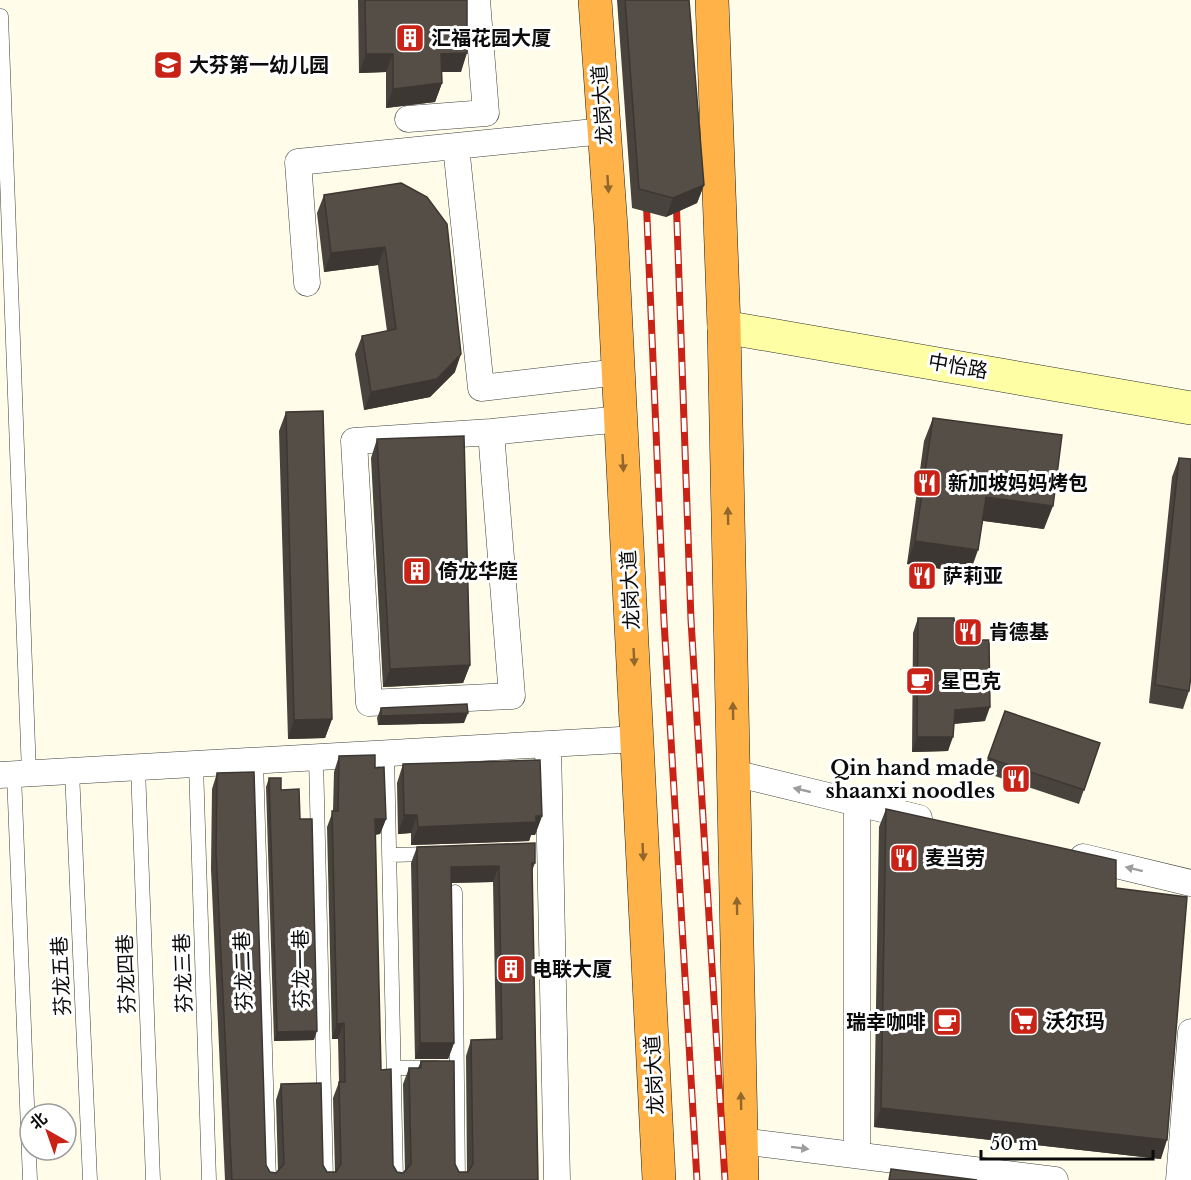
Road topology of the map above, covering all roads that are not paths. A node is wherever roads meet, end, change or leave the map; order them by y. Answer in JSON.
{"nodes":[{"id":1,"x":477,"y":0,"type":"edge"},
{"id":2,"x":595,"y":0,"type":"edge"},
{"id":3,"x":712,"y":0,"type":"edge"},
{"id":4,"x":1,"y":16,"type":"edge"},
{"id":5,"x":408,"y":119,"type":"dead end"},
{"id":6,"x":604,"y":131,"type":"junction"},
{"id":7,"x":456,"y":146,"type":"junction"},
{"id":8,"x":307,"y":283,"type":"dead end"},
{"id":9,"x":724,"y":327,"type":"junction"},
{"id":10,"x":619,"y":372,"type":"junction"},
{"id":11,"x":1191,"y":408,"type":"edge"},
{"id":12,"x":621,"y":419,"type":"junction"},
{"id":13,"x":491,"y":432,"type":"junction"},
{"id":14,"x":638,"y":739,"type":"junction"},
{"id":15,"x":548,"y":744,"type":"junction"},
{"id":16,"x":387,"y":753,"type":"junction"},
{"id":17,"x":316,"y":757,"type":"junction"},
{"id":18,"x":256,"y":761,"type":"junction"},
{"id":19,"x":196,"y":764,"type":"junction"},
{"id":20,"x":138,"y":767,"type":"junction"},
{"id":21,"x":72,"y":771,"type":"junction"},
{"id":22,"x":734,"y":773,"type":"junction"},
{"id":23,"x":14,"y":774,"type":"edge"},
{"id":24,"x":857,"y":803,"type":"junction"},
{"id":25,"x":938,"y":822,"type":"edge"},
{"id":26,"x":447,"y":853,"type":"edge"},
{"id":27,"x":1064,"y":853,"type":"edge"},
{"id":28,"x":389,"y":855,"type":"junction"},
{"id":29,"x":1191,"y":883,"type":"edge"},
{"id":30,"x":455,"y":892,"type":"dead end"},
{"id":31,"x":1191,"y":1032,"type":"edge"},
{"id":32,"x":394,"y":1068,"type":"junction"},
{"id":33,"x":457,"y":1068,"type":"junction"},
{"id":34,"x":741,"y":1141,"type":"junction"},
{"id":35,"x":857,"y":1155,"type":"junction"},
{"id":36,"x":30,"y":1180,"type":"edge"},
{"id":37,"x":90,"y":1180,"type":"edge"},
{"id":38,"x":153,"y":1180,"type":"edge"},
{"id":39,"x":209,"y":1180,"type":"edge"},
{"id":40,"x":269,"y":1180,"type":"edge"},
{"id":41,"x":326,"y":1180,"type":"edge"},
{"id":42,"x":396,"y":1180,"type":"edge"},
{"id":43,"x":458,"y":1180,"type":"edge"},
{"id":44,"x":557,"y":1180,"type":"edge"},
{"id":45,"x":659,"y":1180,"type":"edge"},
{"id":46,"x":742,"y":1180,"type":"edge"},
{"id":47,"x":1055,"y":1180,"type":"edge"},
{"id":48,"x":1179,"y":1180,"type":"edge"}],
"edges":[{"from":1,"to":5,"type":"street"},
{"from":2,"to":6,"type":"highway","name":"龙岗大道"},
{"from":3,"to":9,"type":"highway"},
{"from":4,"to":23,"type":"lane"},
{"from":6,"to":7,"type":"street"},
{"from":6,"to":10,"type":"highway","name":"龙岗大道","one_way":true},
{"from":7,"to":8,"type":"street"},
{"from":7,"to":10,"type":"street"},
{"from":9,"to":11,"type":"street","name":"中怡路"},
{"from":22,"to":9,"type":"highway","one_way":true},
{"from":10,"to":12,"type":"highway","name":"龙岗大道"},
{"from":12,"to":13,"type":"street"},
{"from":12,"to":14,"type":"highway","name":"龙岗大道","one_way":true},
{"from":13,"to":13,"type":"street"},
{"from":14,"to":15,"type":"street"},
{"from":14,"to":45,"type":"highway","name":"龙岗大道","one_way":true},
{"from":15,"to":16,"type":"street"},
{"from":15,"to":44,"type":"street"},
{"from":16,"to":17,"type":"street"},
{"from":16,"to":28,"type":"lane"},
{"from":17,"to":18,"type":"street"},
{"from":17,"to":41,"type":"lane","name":"芬龙一巷"},
{"from":18,"to":19,"type":"street"},
{"from":18,"to":40,"type":"lane","name":"芬龙二巷"},
{"from":19,"to":20,"type":"street"},
{"from":19,"to":39,"type":"lane","name":"芬龙三巷"},
{"from":20,"to":21,"type":"street"},
{"from":20,"to":38,"type":"lane","name":"芬龙四巷"},
{"from":21,"to":23,"type":"street"},
{"from":21,"to":37,"type":"lane","name":"芬龙五巷"},
{"from":24,"to":22,"type":"street","one_way":true},
{"from":34,"to":22,"type":"highway","one_way":true},
{"from":23,"to":36,"type":"lane"},
{"from":24,"to":25,"type":"street"},
{"from":24,"to":35,"type":"street"},
{"from":26,"to":28,"type":"lane"},
{"from":29,"to":27,"type":"street","one_way":true},
{"from":28,"to":32,"type":"lane"},
{"from":30,"to":33,"type":"lane"},
{"from":31,"to":48,"type":"street"},
{"from":32,"to":33,"type":"lane"},
{"from":32,"to":42,"type":"lane"},
{"from":33,"to":43,"type":"lane"},
{"from":34,"to":35,"type":"street","one_way":true},
{"from":34,"to":46,"type":"highway"},
{"from":35,"to":47,"type":"street"}]}
